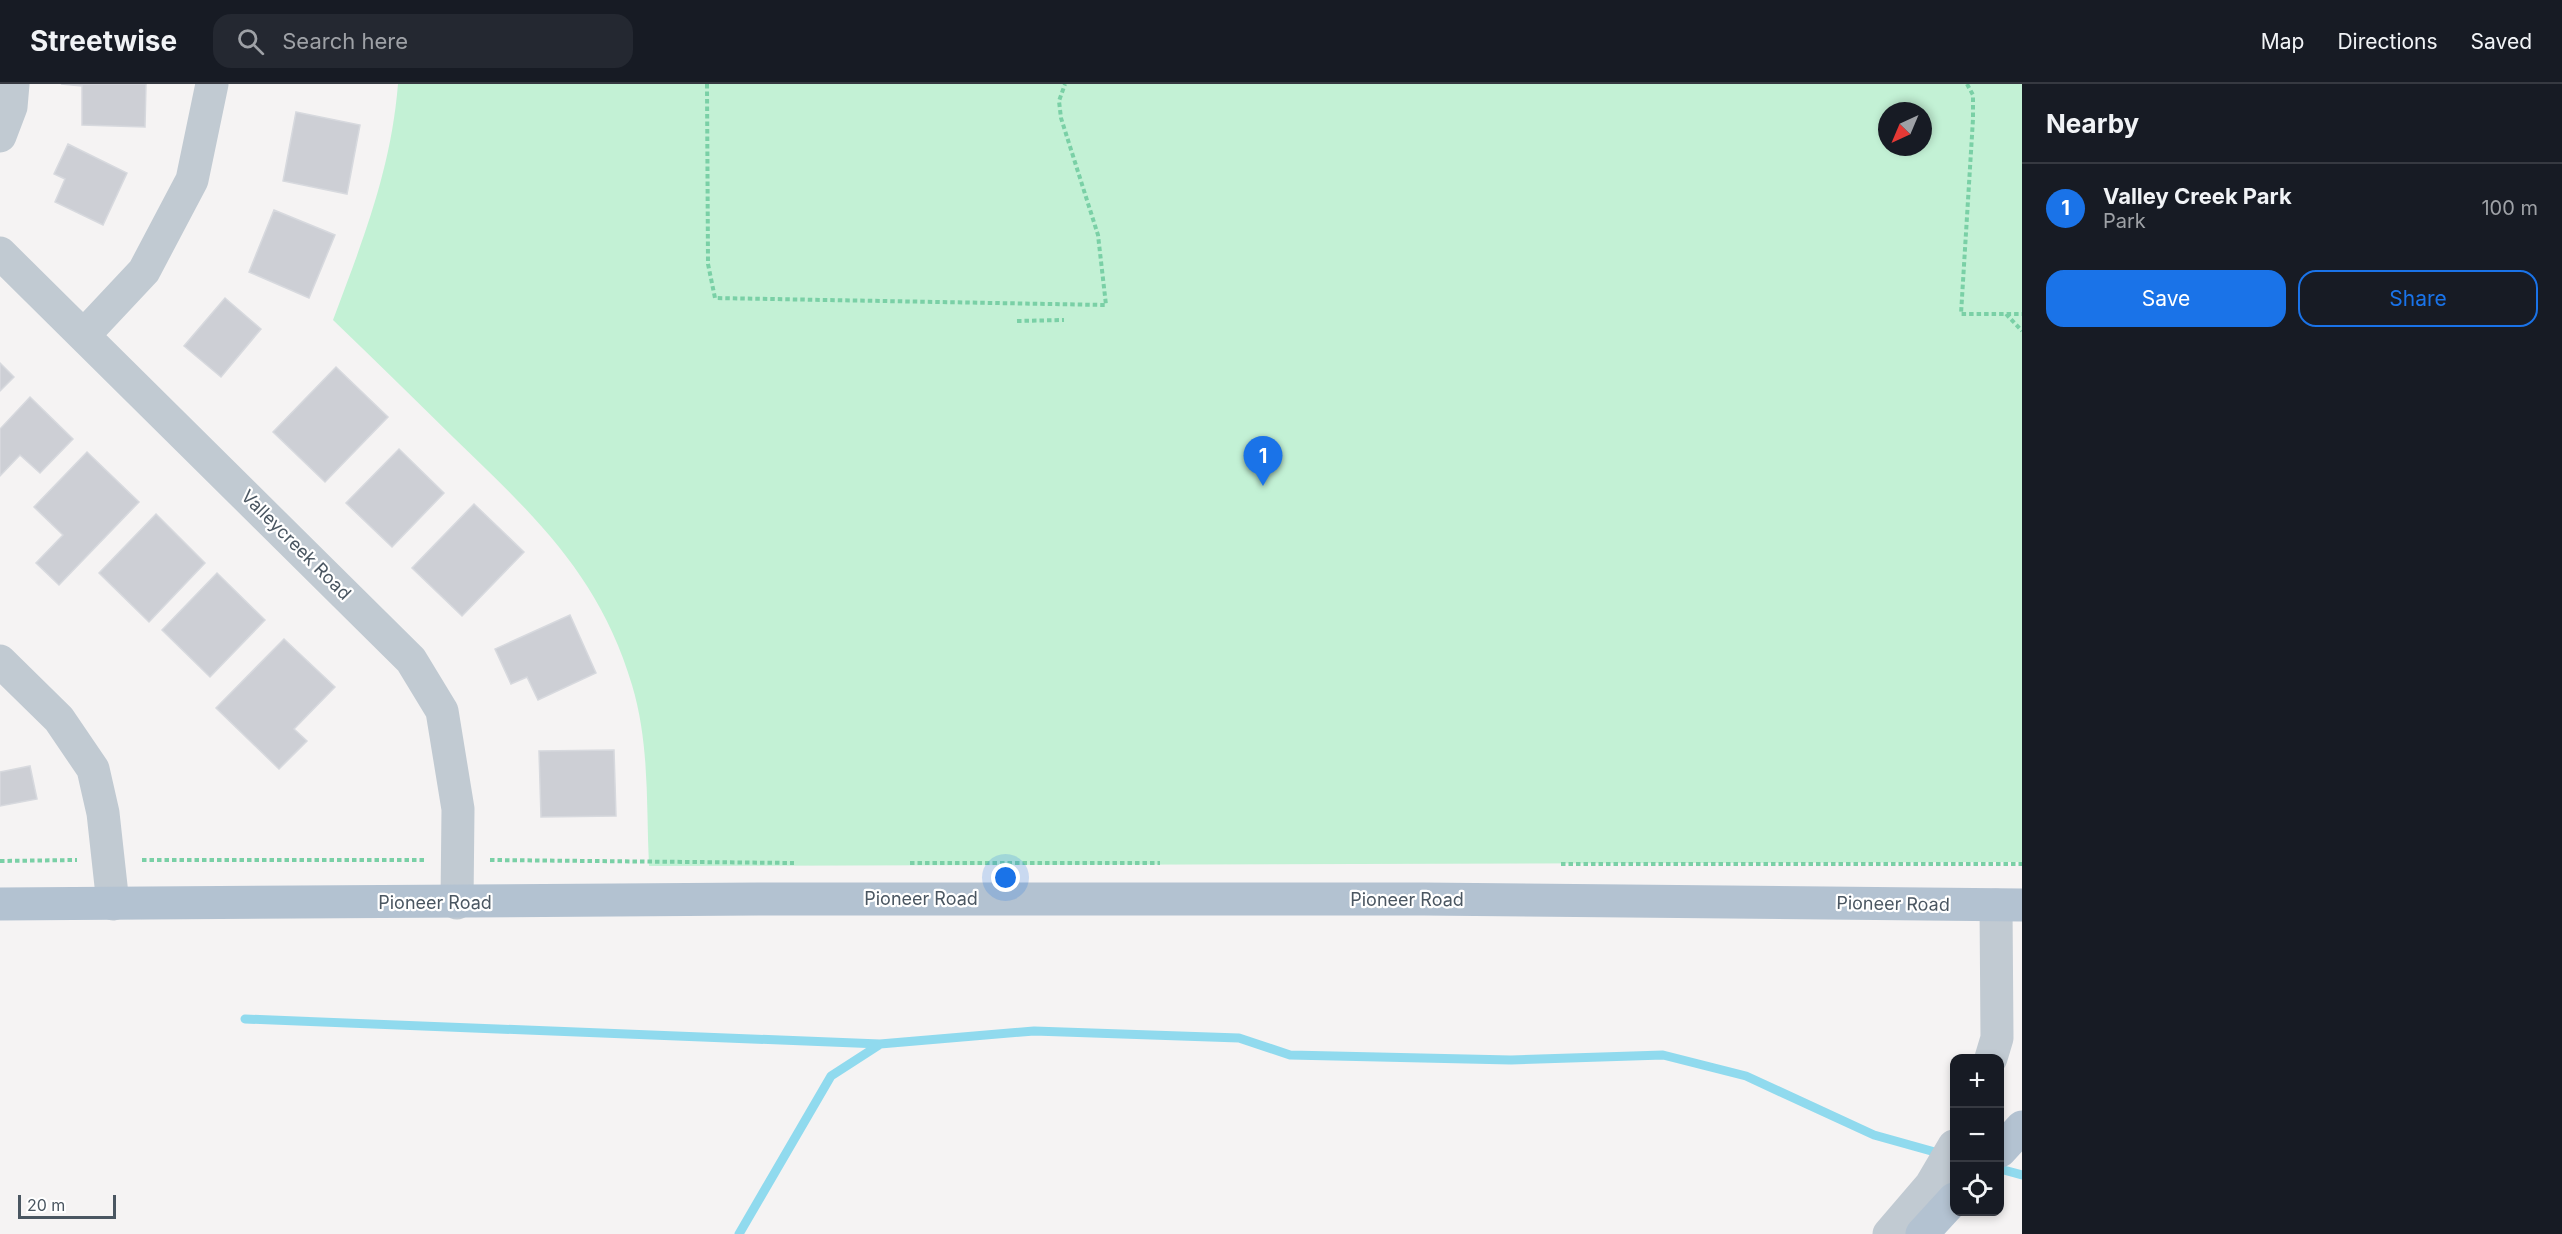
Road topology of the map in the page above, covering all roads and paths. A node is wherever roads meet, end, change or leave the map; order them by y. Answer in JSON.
{"nodes":[{"id":1,"x":13,"y":84,"type":"edge"},
{"id":2,"x":212,"y":84,"type":"edge"},
{"id":3,"x":707,"y":84,"type":"edge"},
{"id":4,"x":1065,"y":84,"type":"edge"},
{"id":5,"x":1967,"y":84,"type":"edge"},
{"id":6,"x":0,"y":136,"type":"edge"},
{"id":7,"x":0,"y":253,"type":"edge"},
{"id":8,"x":2006,"y":314,"type":"junction"},
{"id":9,"x":2022,"y":314,"type":"edge"},
{"id":10,"x":1064,"y":320,"type":"dead end"},
{"id":11,"x":1017,"y":321,"type":"dead end"},
{"id":12,"x":2022,"y":331,"type":"edge"},
{"id":13,"x":84,"y":335,"type":"junction"},
{"id":14,"x":0,"y":661,"type":"edge"},
{"id":15,"x":108,"y":860,"type":"junction"},
{"id":16,"x":458,"y":860,"type":"junction"},
{"id":17,"x":0,"y":861,"type":"edge"},
{"id":18,"x":795,"y":863,"type":"dead end"},
{"id":19,"x":902,"y":863,"type":"dead end"},
{"id":20,"x":1161,"y":863,"type":"dead end"},
{"id":21,"x":1552,"y":864,"type":"dead end"},
{"id":22,"x":2022,"y":864,"type":"edge"},
{"id":23,"x":457,"y":903,"type":"junction"},
{"id":24,"x":0,"y":904,"type":"edge"},
{"id":25,"x":113,"y":904,"type":"junction"},
{"id":26,"x":2009,"y":905,"type":"edge"},
{"id":27,"x":1992,"y":1054,"type":"edge"},
{"id":28,"x":2022,"y":1127,"type":"edge"},
{"id":29,"x":2004,"y":1147,"type":"edge"},
{"id":30,"x":1950,"y":1153,"type":"edge"},
{"id":31,"x":1950,"y":1203,"type":"edge"},
{"id":32,"x":1889,"y":1234,"type":"edge"},
{"id":33,"x":1922,"y":1234,"type":"edge"}],
"edges":[{"from":1,"to":6,"type":"street"},
{"from":2,"to":13,"type":"street"},
{"from":3,"to":4,"type":"path"},
{"from":5,"to":8,"type":"path"},
{"from":7,"to":13,"type":"street","name":"Valleycreek Road"},
{"from":8,"to":9,"type":"path"},
{"from":8,"to":12,"type":"path"},
{"from":10,"to":11,"type":"path"},
{"from":13,"to":16,"type":"street","name":"Valleycreek Road"},
{"from":14,"to":15,"type":"street"},
{"from":15,"to":16,"type":"path"},
{"from":15,"to":17,"type":"path"},
{"from":15,"to":25,"type":"street"},
{"from":16,"to":18,"type":"path"},
{"from":16,"to":23,"type":"street","name":"Valleycreek Road"},
{"from":19,"to":20,"type":"path"},
{"from":21,"to":22,"type":"path"},
{"from":23,"to":25,"type":"main road","name":"Pioneer Road"},
{"from":23,"to":26,"type":"main road","name":"Pioneer Road"},
{"from":24,"to":25,"type":"main road","name":"Pioneer Road"},
{"from":26,"to":27,"type":"street"},
{"from":28,"to":29,"type":"main road"},
{"from":30,"to":32,"type":"street"},
{"from":31,"to":33,"type":"main road"}]}
